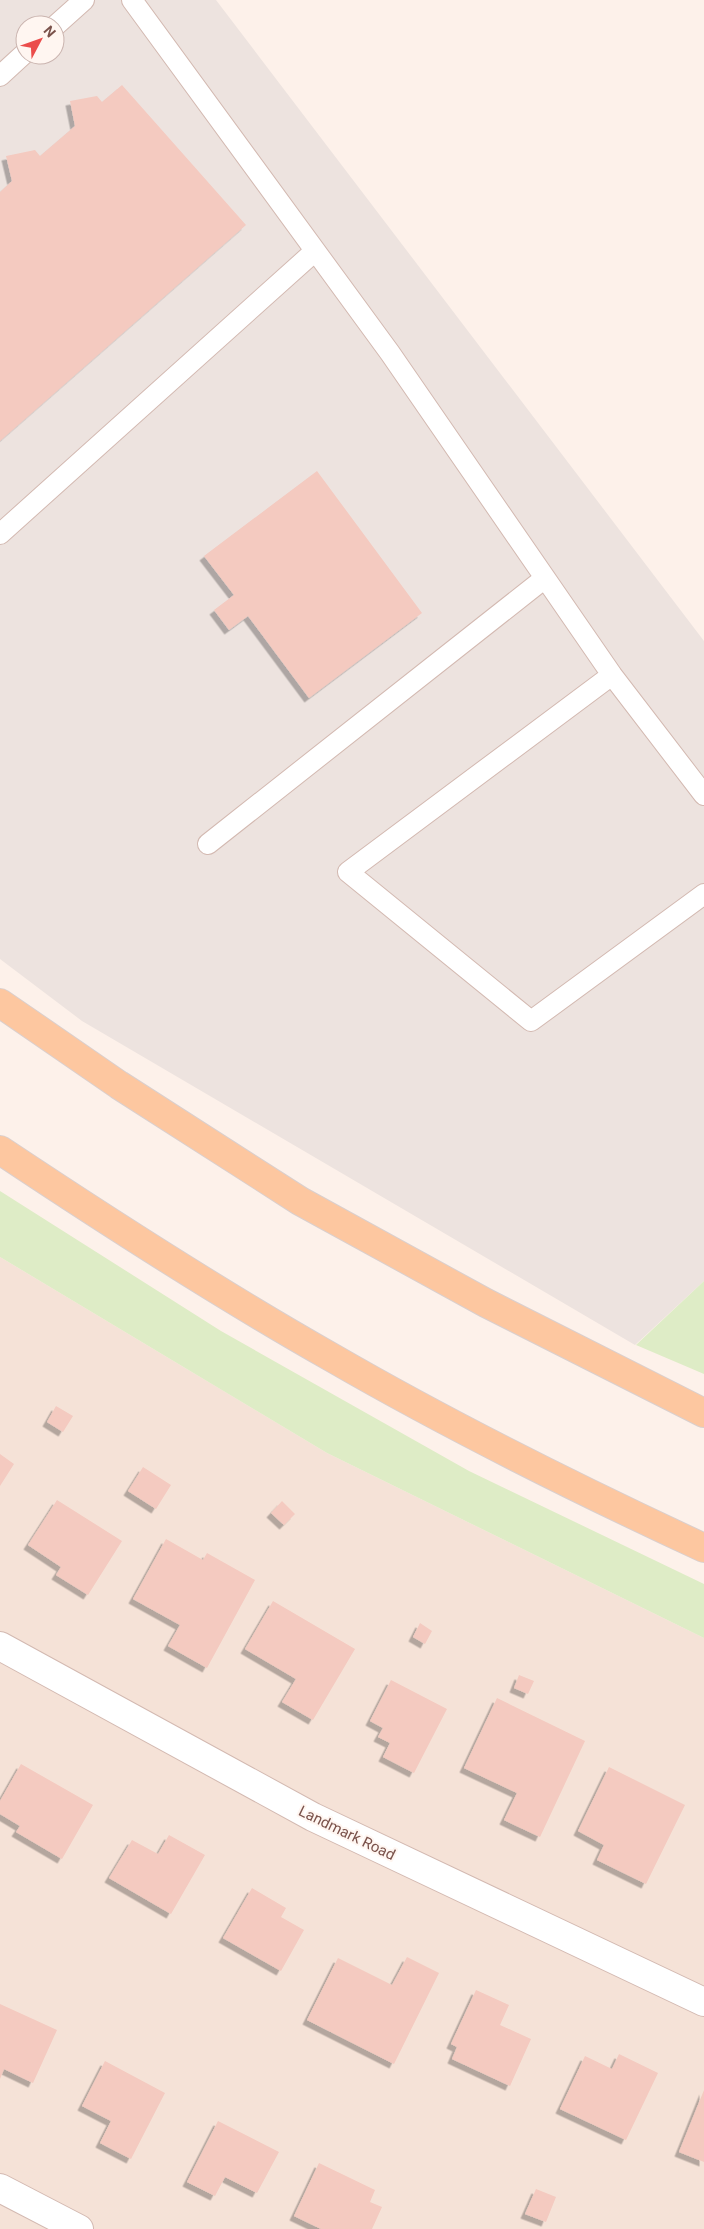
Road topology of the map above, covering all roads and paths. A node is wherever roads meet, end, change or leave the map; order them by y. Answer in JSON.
{"nodes":[{"id":1,"x":132,"y":0,"type":"edge"},
{"id":2,"x":73,"y":4,"type":"edge"},
{"id":3,"x":64,"y":15,"type":"edge"},
{"id":4,"x":15,"y":63,"type":"edge"},
{"id":5,"x":0,"y":76,"type":"edge"},
{"id":6,"x":315,"y":251,"type":"junction"},
{"id":7,"x":0,"y":534,"type":"edge"},
{"id":8,"x":545,"y":578,"type":"junction"},
{"id":9,"x":612,"y":675,"type":"junction"},
{"id":10,"x":704,"y":795,"type":"edge"},
{"id":11,"x":208,"y":844,"type":"dead end"},
{"id":12,"x":704,"y":894,"type":"edge"},
{"id":13,"x":0,"y":1003,"type":"edge"},
{"id":14,"x":0,"y":1150,"type":"edge"},
{"id":15,"x":704,"y":1414,"type":"edge"},
{"id":16,"x":704,"y":1548,"type":"edge"},
{"id":17,"x":0,"y":1646,"type":"edge"},
{"id":18,"x":704,"y":2002,"type":"edge"},
{"id":19,"x":0,"y":2188,"type":"edge"},
{"id":20,"x":80,"y":2229,"type":"edge"}],
"edges":[{"from":1,"to":6,"type":"lane"},
{"from":2,"to":3,"type":"lane"},
{"from":4,"to":5,"type":"lane"},
{"from":6,"to":7,"type":"lane"},
{"from":6,"to":8,"type":"lane"},
{"from":8,"to":9,"type":"lane"},
{"from":8,"to":11,"type":"lane"},
{"from":9,"to":10,"type":"lane"},
{"from":9,"to":12,"type":"lane"},
{"from":13,"to":15,"type":"main road"},
{"from":14,"to":16,"type":"main road"},
{"from":17,"to":18,"type":"street","name":"Landmark Road"},
{"from":19,"to":20,"type":"street"}]}
